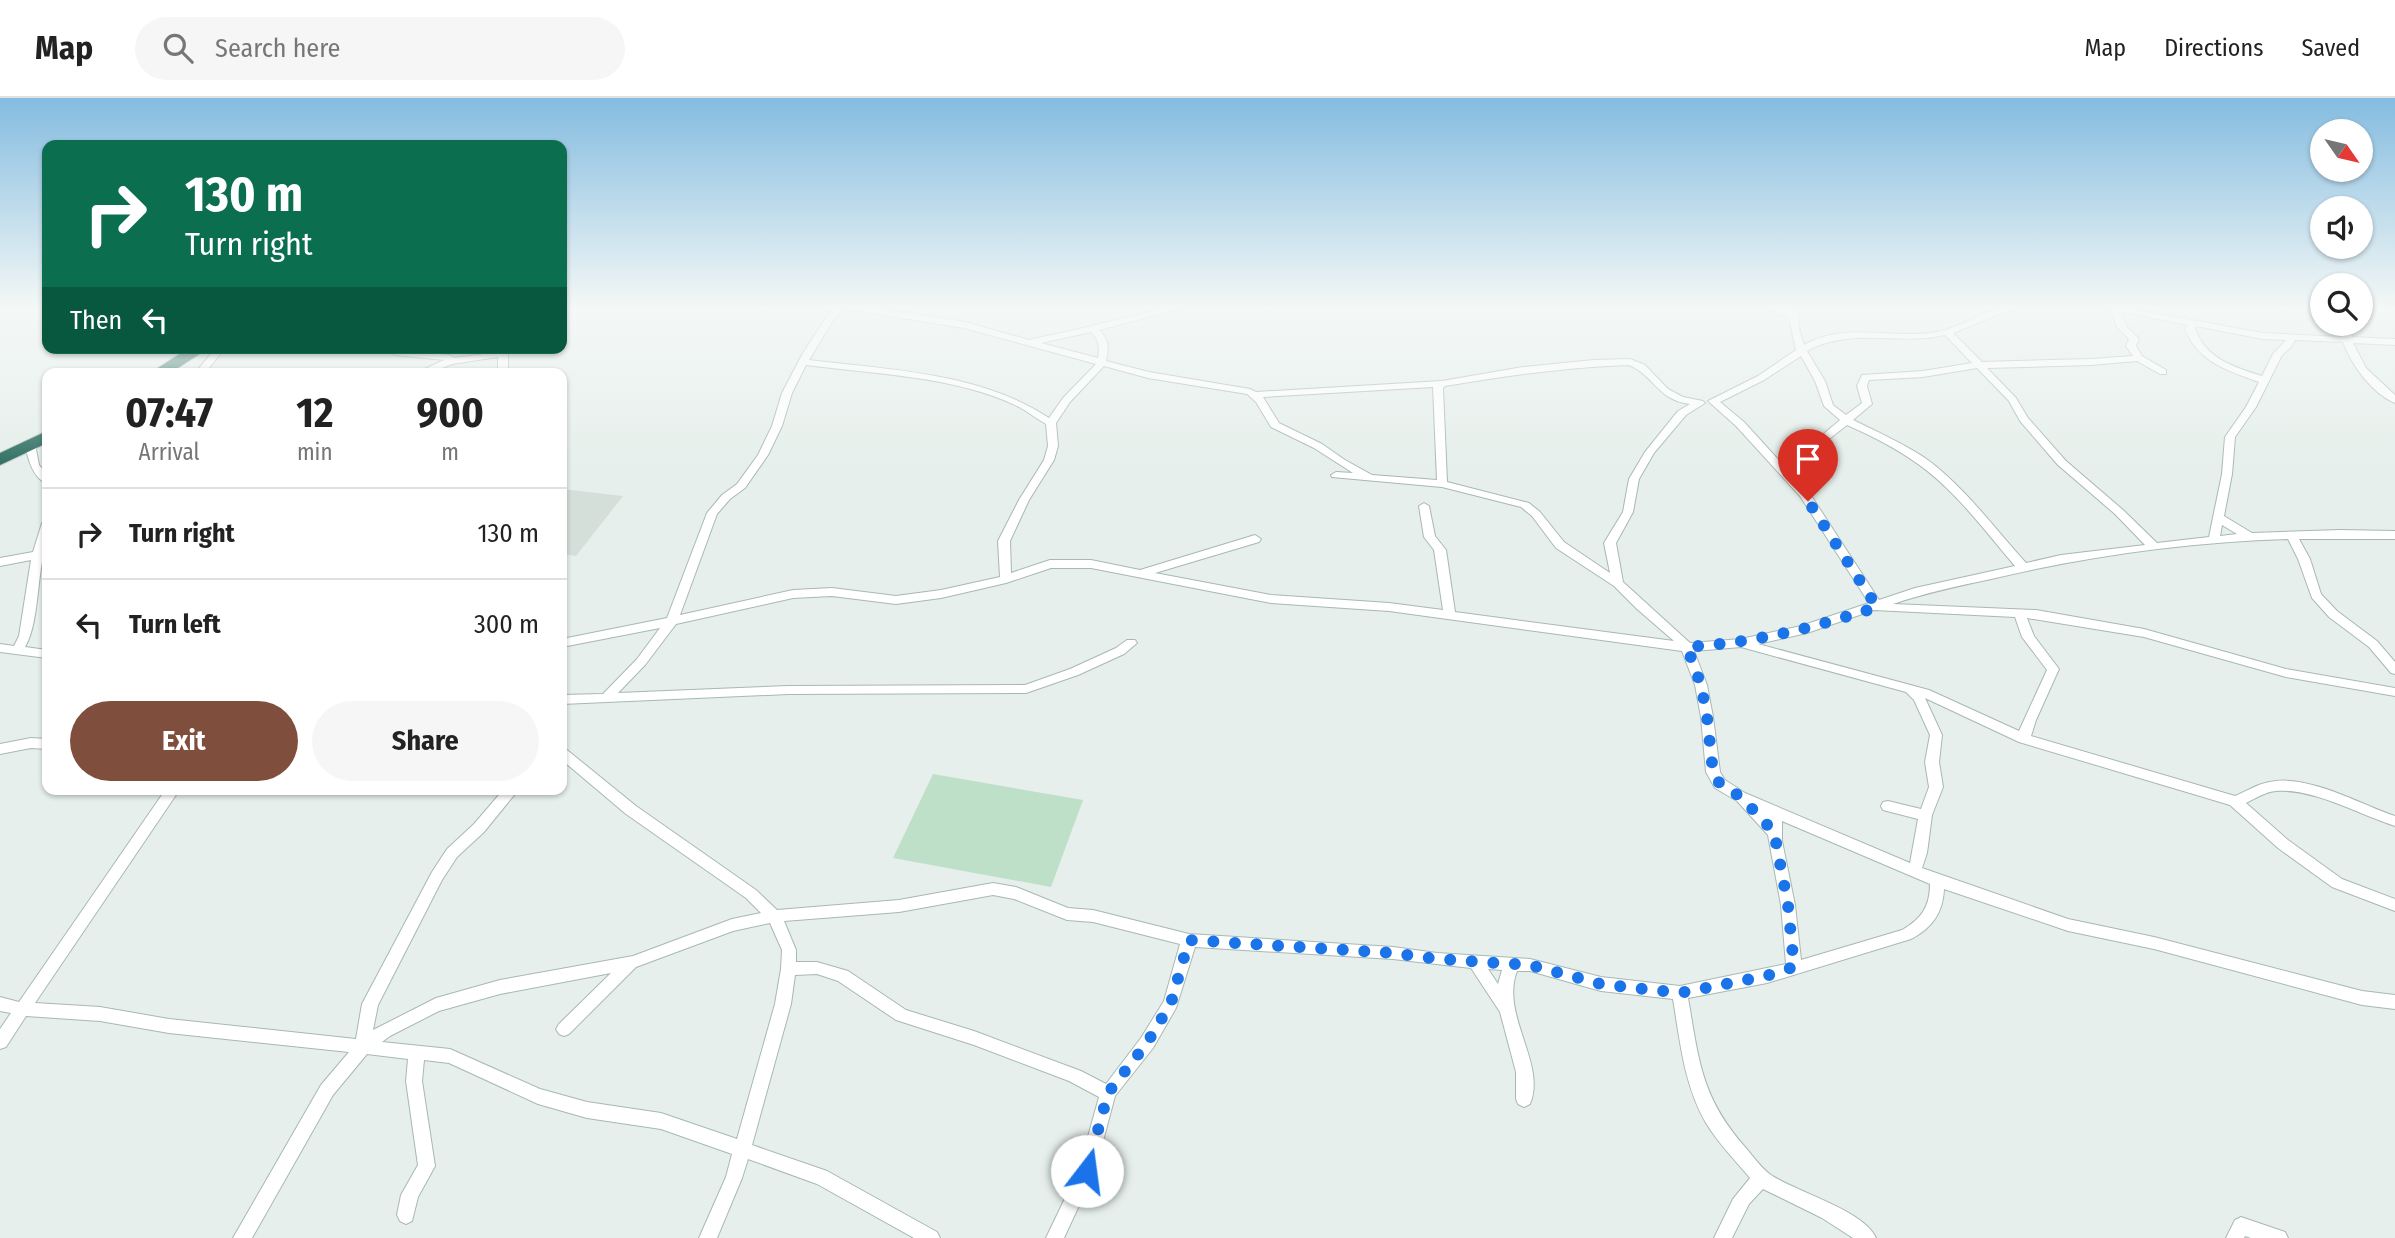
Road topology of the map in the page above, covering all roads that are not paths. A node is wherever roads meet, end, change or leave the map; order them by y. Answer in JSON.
{"nodes":[{"id":1,"x":454,"y":360,"type":"edge"},
{"id":2,"x":1088,"y":360,"type":"edge"},
{"id":3,"x":1102,"y":360,"type":"edge"},
{"id":4,"x":1788,"y":360,"type":"edge"},
{"id":5,"x":1808,"y":360,"type":"edge"},
{"id":6,"x":1974,"y":360,"type":"edge"},
{"id":7,"x":2113,"y":360,"type":"edge"},
{"id":8,"x":2143,"y":360,"type":"edge"},
{"id":9,"x":2214,"y":360,"type":"edge"},
{"id":10,"x":2274,"y":360,"type":"edge"},
{"id":11,"x":2358,"y":360,"type":"edge"},
{"id":12,"x":805,"y":362,"type":"joint"},
{"id":13,"x":1101,"y":364,"type":"junction"},
{"id":14,"x":1979,"y":365,"type":"junction"},
{"id":15,"x":431,"y":368,"type":"edge"},
{"id":16,"x":2163,"y":372,"type":"dead end"},
{"id":17,"x":2263,"y":380,"type":"junction"},
{"id":18,"x":1442,"y":384,"type":"junction"},
{"id":19,"x":1255,"y":394,"type":"junction"},
{"id":20,"x":2395,"y":400,"type":"edge"},
{"id":21,"x":1713,"y":401,"type":"junction"},
{"id":22,"x":1700,"y":403,"type":"junction"},
{"id":23,"x":1846,"y":420,"type":"junction"},
{"id":24,"x":1051,"y":423,"type":"junction"},
{"id":25,"x":41,"y":440,"type":"edge"},
{"id":26,"x":0,"y":460,"type":"edge"},
{"id":27,"x":42,"y":474,"type":"edge"},
{"id":28,"x":1336,"y":475,"type":"dead end"},
{"id":29,"x":1370,"y":478,"type":"junction"},
{"id":30,"x":1442,"y":484,"type":"junction"},
{"id":31,"x":1804,"y":494,"type":"junction"},
{"id":32,"x":1424,"y":506,"type":"dead end"},
{"id":33,"x":2218,"y":517,"type":"junction"},
{"id":34,"x":2395,"y":535,"type":"edge"},
{"id":35,"x":2291,"y":536,"type":"junction"},
{"id":36,"x":2250,"y":537,"type":"junction"},
{"id":37,"x":1255,"y":539,"type":"dead end"},
{"id":38,"x":2214,"y":539,"type":"junction"},
{"id":39,"x":2154,"y":547,"type":"junction"},
{"id":40,"x":42,"y":553,"type":"edge"},
{"id":41,"x":42,"y":559,"type":"edge"},
{"id":42,"x":0,"y":562,"type":"edge"},
{"id":43,"x":2023,"y":567,"type":"junction"},
{"id":44,"x":1141,"y":574,"type":"junction"},
{"id":45,"x":1006,"y":579,"type":"junction"},
{"id":46,"x":1618,"y":583,"type":"junction"},
{"id":47,"x":1877,"y":607,"type":"junction"},
{"id":48,"x":2020,"y":613,"type":"junction"},
{"id":49,"x":1449,"y":614,"type":"junction"},
{"id":50,"x":672,"y":621,"type":"junction"},
{"id":51,"x":567,"y":642,"type":"edge"},
{"id":52,"x":1131,"y":643,"type":"dead end"},
{"id":53,"x":1741,"y":643,"type":"junction"},
{"id":54,"x":1687,"y":647,"type":"junction"},
{"id":55,"x":0,"y":648,"type":"edge"},
{"id":56,"x":17,"y":650,"type":"junction"},
{"id":57,"x":42,"y":653,"type":"edge"},
{"id":58,"x":2395,"y":670,"type":"edge"},
{"id":59,"x":1908,"y":688,"type":"junction"},
{"id":60,"x":2395,"y":692,"type":"edge"},
{"id":61,"x":606,"y":698,"type":"junction"},
{"id":62,"x":567,"y":700,"type":"edge"},
{"id":63,"x":2024,"y":738,"type":"junction"},
{"id":64,"x":42,"y":744,"type":"edge"},
{"id":65,"x":0,"y":749,"type":"edge"},
{"id":66,"x":567,"y":757,"type":"edge"},
{"id":67,"x":169,"y":795,"type":"edge"},
{"id":68,"x":507,"y":795,"type":"edge"},
{"id":69,"x":1741,"y":797,"type":"junction"},
{"id":70,"x":2235,"y":801,"type":"junction"},
{"id":71,"x":1888,"y":806,"type":"dead end"},
{"id":72,"x":1775,"y":811,"type":"junction"},
{"id":73,"x":1925,"y":815,"type":"junction"},
{"id":74,"x":2395,"y":821,"type":"edge"},
{"id":75,"x":1774,"y":832,"type":"junction"},
{"id":76,"x":1914,"y":872,"type":"junction"},
{"id":77,"x":1937,"y":881,"type":"junction"},
{"id":78,"x":2395,"y":905,"type":"edge"},
{"id":79,"x":774,"y":915,"type":"junction"},
{"id":80,"x":1189,"y":940,"type":"junction"},
{"id":81,"x":1475,"y":961,"type":"junction"},
{"id":82,"x":633,"y":962,"type":"junction"},
{"id":83,"x":1513,"y":964,"type":"junction"},
{"id":84,"x":1794,"y":967,"type":"junction"},
{"id":85,"x":789,"y":969,"type":"junction"},
{"id":86,"x":1680,"y":993,"type":"junction"},
{"id":87,"x":2395,"y":1002,"type":"edge"},
{"id":88,"x":0,"y":1004,"type":"edge"},
{"id":89,"x":1505,"y":1007,"type":"junction"},
{"id":90,"x":20,"y":1009,"type":"junction"},
{"id":91,"x":564,"y":1029,"type":"dead end"},
{"id":92,"x":0,"y":1042,"type":"edge"},
{"id":93,"x":362,"y":1048,"type":"junction"},
{"id":94,"x":417,"y":1053,"type":"junction"},
{"id":95,"x":1108,"y":1093,"type":"junction"},
{"id":96,"x":1524,"y":1099,"type":"dead end"},
{"id":97,"x":740,"y":1147,"type":"junction"},
{"id":98,"x":1762,"y":1179,"type":"junction"},
{"id":99,"x":406,"y":1215,"type":"dead end"},
{"id":100,"x":242,"y":1238,"type":"edge"},
{"id":101,"x":708,"y":1238,"type":"edge"},
{"id":102,"x":931,"y":1238,"type":"edge"},
{"id":103,"x":1055,"y":1238,"type":"edge"},
{"id":104,"x":1723,"y":1238,"type":"edge"},
{"id":105,"x":1867,"y":1238,"type":"edge"},
{"id":106,"x":2235,"y":1238,"type":"edge"},
{"id":107,"x":2279,"y":1238,"type":"edge"}],
"edges":[{"from":1,"to":15,"type":"street"},
{"from":2,"to":13,"type":"street"},
{"from":3,"to":13,"type":"street"},
{"from":4,"to":21,"type":"street"},
{"from":5,"to":23,"type":"street"},
{"from":6,"to":14,"type":"street"},
{"from":7,"to":14,"type":"street"},
{"from":8,"to":16,"type":"street"},
{"from":9,"to":17,"type":"street"},
{"from":10,"to":17,"type":"street"},
{"from":11,"to":20,"type":"street"},
{"from":12,"to":24,"type":"street"},
{"from":12,"to":50,"type":"street"},
{"from":13,"to":19,"type":"street"},
{"from":13,"to":24,"type":"street"},
{"from":14,"to":23,"type":"street"},
{"from":14,"to":39,"type":"street"},
{"from":17,"to":33,"type":"street"},
{"from":18,"to":19,"type":"street"},
{"from":18,"to":22,"type":"street"},
{"from":18,"to":30,"type":"street"},
{"from":19,"to":29,"type":"street"},
{"from":21,"to":22,"type":"street"},
{"from":21,"to":31,"type":"street"},
{"from":22,"to":46,"type":"street"},
{"from":23,"to":31,"type":"street"},
{"from":23,"to":43,"type":"street"},
{"from":24,"to":45,"type":"street"},
{"from":25,"to":26,"type":"highway"},
{"from":25,"to":27,"type":"street"},
{"from":28,"to":29,"type":"street"},
{"from":29,"to":30,"type":"street"},
{"from":30,"to":46,"type":"street"},
{"from":31,"to":47,"type":"street"},
{"from":32,"to":49,"type":"street"},
{"from":33,"to":36,"type":"street"},
{"from":33,"to":38,"type":"street"},
{"from":34,"to":35,"type":"street"},
{"from":35,"to":36,"type":"street"},
{"from":35,"to":58,"type":"street"},
{"from":36,"to":38,"type":"street"},
{"from":37,"to":44,"type":"street"},
{"from":38,"to":39,"type":"street"},
{"from":39,"to":43,"type":"street"},
{"from":40,"to":42,"type":"street"},
{"from":41,"to":56,"type":"street"},
{"from":43,"to":47,"type":"street"},
{"from":44,"to":45,"type":"street"},
{"from":44,"to":49,"type":"street"},
{"from":45,"to":50,"type":"street"},
{"from":46,"to":54,"type":"street"},
{"from":47,"to":48,"type":"street"},
{"from":47,"to":53,"type":"street"},
{"from":48,"to":60,"type":"street"},
{"from":48,"to":63,"type":"street"},
{"from":49,"to":54,"type":"street"},
{"from":50,"to":51,"type":"street"},
{"from":50,"to":61,"type":"street"},
{"from":52,"to":61,"type":"street"},
{"from":53,"to":54,"type":"street"},
{"from":53,"to":59,"type":"street"},
{"from":54,"to":69,"type":"street"},
{"from":55,"to":56,"type":"street"},
{"from":56,"to":57,"type":"street"},
{"from":59,"to":63,"type":"street"},
{"from":59,"to":73,"type":"street"},
{"from":61,"to":62,"type":"street"},
{"from":63,"to":70,"type":"street"},
{"from":64,"to":65,"type":"street"},
{"from":66,"to":79,"type":"street"},
{"from":67,"to":90,"type":"street"},
{"from":68,"to":93,"type":"street"},
{"from":69,"to":72,"type":"street"},
{"from":69,"to":75,"type":"street"},
{"from":70,"to":74,"type":"street"},
{"from":70,"to":78,"type":"street"},
{"from":71,"to":73,"type":"street"},
{"from":72,"to":75,"type":"street"},
{"from":72,"to":76,"type":"street"},
{"from":73,"to":76,"type":"street"},
{"from":75,"to":84,"type":"street"},
{"from":76,"to":77,"type":"street"},
{"from":77,"to":84,"type":"street"},
{"from":77,"to":87,"type":"street"},
{"from":79,"to":80,"type":"street"},
{"from":79,"to":82,"type":"street"},
{"from":79,"to":85,"type":"street"},
{"from":80,"to":81,"type":"street"},
{"from":80,"to":95,"type":"street"},
{"from":81,"to":83,"type":"street"},
{"from":81,"to":89,"type":"street"},
{"from":82,"to":91,"type":"street"},
{"from":82,"to":93,"type":"street"},
{"from":83,"to":86,"type":"street"},
{"from":83,"to":89,"type":"street"},
{"from":84,"to":86,"type":"street"},
{"from":85,"to":95,"type":"street"},
{"from":85,"to":97,"type":"street"},
{"from":86,"to":98,"type":"street"},
{"from":88,"to":90,"type":"street"},
{"from":89,"to":96,"type":"street"},
{"from":90,"to":92,"type":"street"},
{"from":90,"to":93,"type":"street"},
{"from":93,"to":94,"type":"street"},
{"from":93,"to":100,"type":"street"},
{"from":94,"to":97,"type":"street"},
{"from":94,"to":99,"type":"street"},
{"from":95,"to":103,"type":"street"},
{"from":97,"to":101,"type":"street"},
{"from":97,"to":102,"type":"street"},
{"from":98,"to":104,"type":"street"},
{"from":98,"to":105,"type":"street"},
{"from":106,"to":107,"type":"street"}]}
